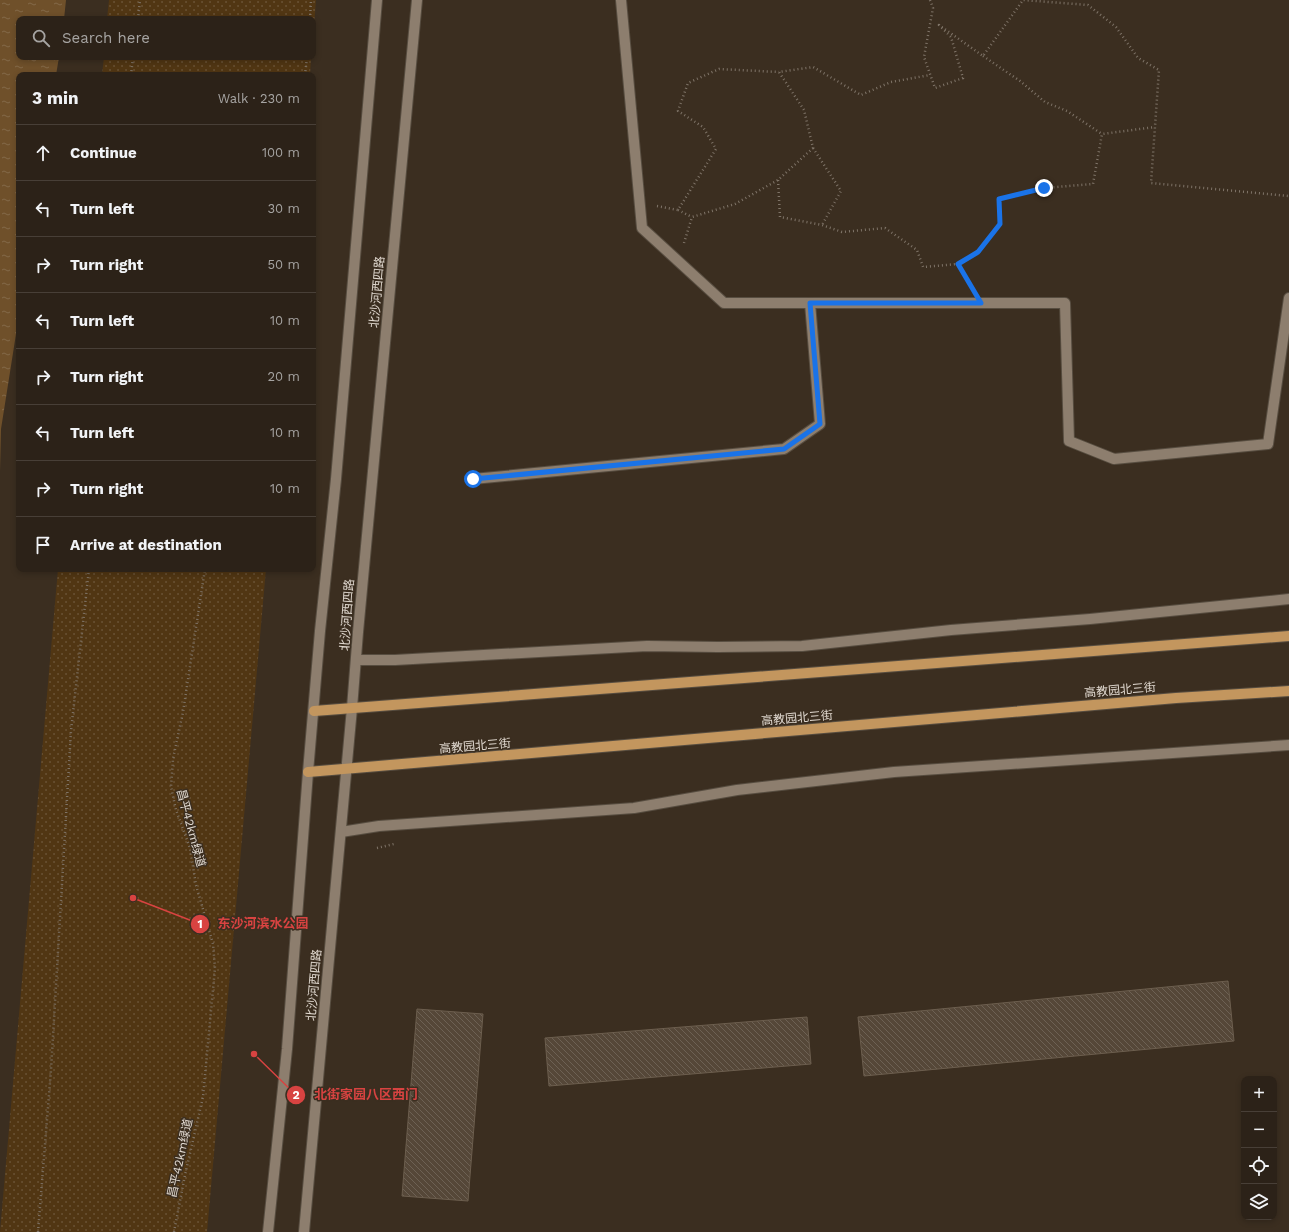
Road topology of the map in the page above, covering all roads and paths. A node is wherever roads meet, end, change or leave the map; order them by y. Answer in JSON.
{"nodes":[{"id":1,"x":140,"y":0,"type":"edge"},
{"id":2,"x":311,"y":0,"type":"edge"},
{"id":3,"x":377,"y":0,"type":"edge"},
{"id":4,"x":417,"y":0,"type":"edge"},
{"id":5,"x":621,"y":0,"type":"edge"},
{"id":6,"x":930,"y":0,"type":"edge"},
{"id":7,"x":138,"y":16,"type":"edge"},
{"id":8,"x":310,"y":16,"type":"edge"},
{"id":9,"x":984,"y":56,"type":"junction"},
{"id":10,"x":133,"y":60,"type":"edge"},
{"id":11,"x":307,"y":60,"type":"edge"},
{"id":12,"x":131,"y":72,"type":"edge"},
{"id":13,"x":305,"y":72,"type":"edge"},
{"id":14,"x":779,"y":72,"type":"junction"},
{"id":15,"x":930,"y":75,"type":"junction"},
{"id":16,"x":1155,"y":127,"type":"junction"},
{"id":17,"x":1102,"y":134,"type":"junction"},
{"id":18,"x":813,"y":148,"type":"junction"},
{"id":19,"x":778,"y":180,"type":"junction"},
{"id":20,"x":1289,"y":196,"type":"edge"},
{"id":21,"x":639,"y":202,"type":"junction"},
{"id":22,"x":678,"y":210,"type":"junction"},
{"id":23,"x":692,"y":217,"type":"junction"},
{"id":24,"x":822,"y":225,"type":"junction"},
{"id":25,"x":678,"y":261,"type":"junction"},
{"id":26,"x":958,"y":264,"type":"junction"},
{"id":27,"x":1289,"y":298,"type":"edge"},
{"id":28,"x":810,"y":303,"type":"junction"},
{"id":29,"x":981,"y":303,"type":"junction"},
{"id":30,"x":473,"y":479,"type":"dead end"},
{"id":31,"x":89,"y":572,"type":"edge"},
{"id":32,"x":205,"y":572,"type":"edge"},
{"id":33,"x":1289,"y":599,"type":"edge"},
{"id":34,"x":1289,"y":636,"type":"edge"},
{"id":35,"x":356,"y":660,"type":"junction"},
{"id":36,"x":1289,"y":691,"type":"edge"},
{"id":37,"x":352,"y":708,"type":"junction"},
{"id":38,"x":314,"y":711,"type":"junction"},
{"id":39,"x":1289,"y":745,"type":"edge"},
{"id":40,"x":346,"y":770,"type":"junction"},
{"id":41,"x":308,"y":772,"type":"junction"},
{"id":42,"x":341,"y":832,"type":"junction"},
{"id":43,"x":38,"y":1232,"type":"edge"},
{"id":44,"x":174,"y":1232,"type":"edge"},
{"id":45,"x":268,"y":1232,"type":"edge"},
{"id":46,"x":304,"y":1232,"type":"edge"}],
"edges":[{"from":1,"to":7,"type":"path"},
{"from":2,"to":8,"type":"path"},
{"from":3,"to":38,"type":"street","name":"北沙河西四路"},
{"from":4,"to":35,"type":"street","name":"北沙河西四路"},
{"from":5,"to":21,"type":"street"},
{"from":6,"to":15,"type":"path"},
{"from":9,"to":15,"type":"path"},
{"from":9,"to":16,"type":"path"},
{"from":9,"to":17,"type":"path"},
{"from":10,"to":12,"type":"path"},
{"from":11,"to":13,"type":"path"},
{"from":14,"to":15,"type":"path"},
{"from":14,"to":18,"type":"path"},
{"from":14,"to":22,"type":"path"},
{"from":16,"to":17,"type":"path"},
{"from":16,"to":20,"type":"path"},
{"from":17,"to":26,"type":"path"},
{"from":18,"to":19,"type":"path"},
{"from":18,"to":24,"type":"path"},
{"from":19,"to":23,"type":"path"},
{"from":19,"to":24,"type":"path"},
{"from":21,"to":22,"type":"path"},
{"from":21,"to":25,"type":"street"},
{"from":22,"to":23,"type":"path"},
{"from":23,"to":25,"type":"path"},
{"from":24,"to":26,"type":"path"},
{"from":25,"to":28,"type":"street"},
{"from":26,"to":29,"type":"path"},
{"from":27,"to":29,"type":"street"},
{"from":28,"to":29,"type":"street"},
{"from":28,"to":30,"type":"street"},
{"from":31,"to":43,"type":"path"},
{"from":32,"to":44,"type":"path","name":"昌平42km绿道"},
{"from":33,"to":35,"type":"street"},
{"from":34,"to":37,"type":"main road"},
{"from":35,"to":37,"type":"street","name":"北沙河西四路"},
{"from":36,"to":40,"type":"main road","name":"高教园北三街"},
{"from":37,"to":38,"type":"main road"},
{"from":37,"to":40,"type":"street","name":"北沙河西四路"},
{"from":38,"to":41,"type":"street","name":"北沙河西四路"},
{"from":39,"to":42,"type":"street"},
{"from":40,"to":41,"type":"main road","name":"高教园北三街"},
{"from":40,"to":42,"type":"street","name":"北沙河西四路"},
{"from":41,"to":45,"type":"street","name":"北沙河西四路"},
{"from":42,"to":46,"type":"street","name":"北沙河西四路"}]}
